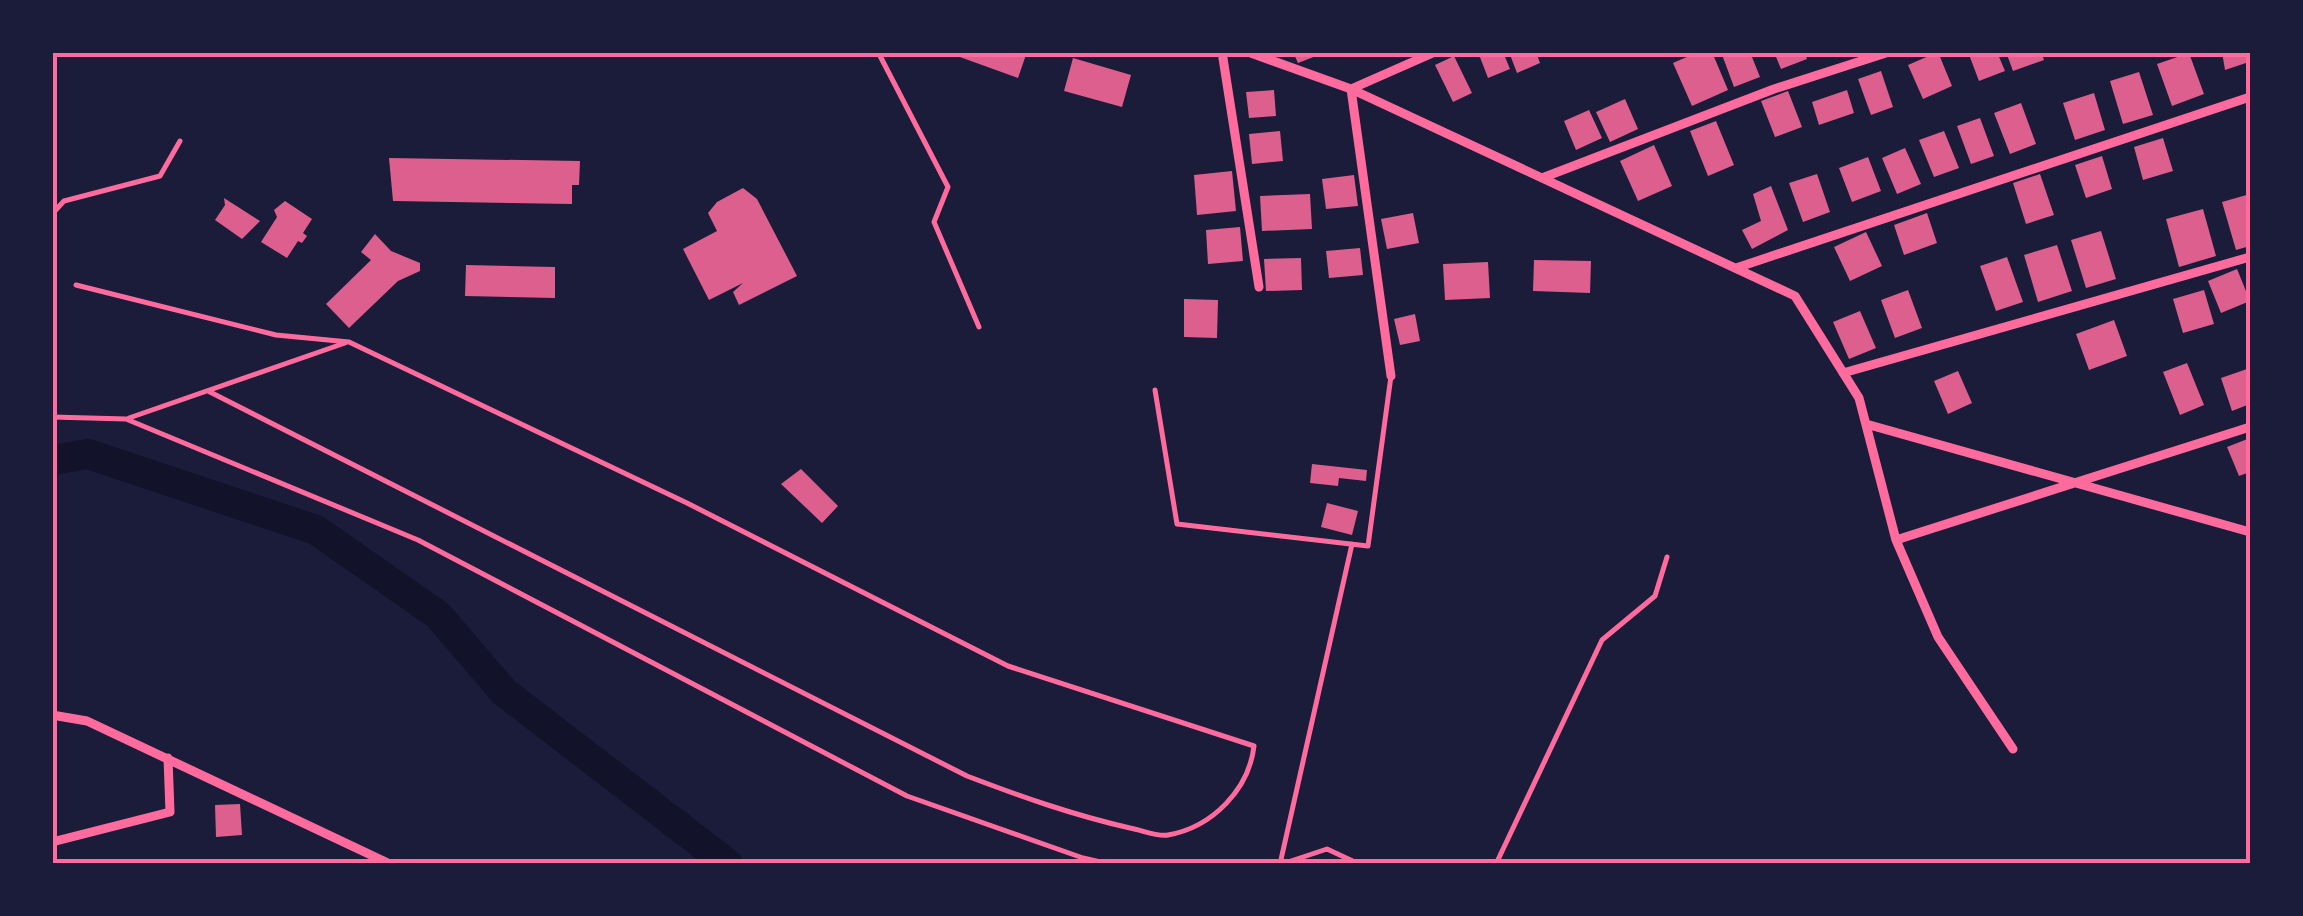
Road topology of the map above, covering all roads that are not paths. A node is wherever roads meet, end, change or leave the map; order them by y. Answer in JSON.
{"nodes":[{"id":1,"x":878,"y":52,"type":"edge"},
{"id":2,"x":1222,"y":52,"type":"edge"},
{"id":3,"x":1248,"y":52,"type":"edge"},
{"id":4,"x":1435,"y":52,"type":"edge"},
{"id":5,"x":1889,"y":52,"type":"edge"},
{"id":6,"x":1351,"y":89,"type":"junction"},
{"id":7,"x":2250,"y":97,"type":"edge"},
{"id":8,"x":180,"y":142,"type":"dead end"},
{"id":9,"x":1542,"y":178,"type":"junction"},
{"id":10,"x":52,"y":214,"type":"edge"},
{"id":11,"x":2250,"y":257,"type":"edge"},
{"id":12,"x":1736,"y":268,"type":"junction"},
{"id":13,"x":76,"y":285,"type":"dead end"},
{"id":14,"x":1259,"y":288,"type":"dead end"},
{"id":15,"x":979,"y":328,"type":"dead end"},
{"id":16,"x":350,"y":342,"type":"junction"},
{"id":17,"x":1844,"y":373,"type":"junction"},
{"id":18,"x":1391,"y":376,"type":"joint"},
{"id":19,"x":1155,"y":390,"type":"dead end"},
{"id":20,"x":208,"y":391,"type":"junction"},
{"id":21,"x":52,"y":417,"type":"edge"},
{"id":22,"x":126,"y":419,"type":"junction"},
{"id":23,"x":1866,"y":424,"type":"junction"},
{"id":24,"x":2250,"y":427,"type":"edge"},
{"id":25,"x":2080,"y":481,"type":"junction"},
{"id":26,"x":2250,"y":532,"type":"edge"},
{"id":27,"x":1896,"y":540,"type":"junction"},
{"id":28,"x":1352,"y":544,"type":"junction"},
{"id":29,"x":1667,"y":557,"type":"dead end"},
{"id":30,"x":52,"y":714,"type":"edge"},
{"id":31,"x":2013,"y":750,"type":"dead end"},
{"id":32,"x":168,"y":758,"type":"junction"},
{"id":33,"x":52,"y":842,"type":"edge"},
{"id":34,"x":390,"y":864,"type":"edge"},
{"id":35,"x":1109,"y":864,"type":"edge"},
{"id":36,"x":1281,"y":864,"type":"edge"},
{"id":37,"x":1358,"y":864,"type":"edge"},
{"id":38,"x":1496,"y":864,"type":"edge"}],
"edges":[{"from":1,"to":15,"type":"lane"},
{"from":2,"to":14,"type":"street"},
{"from":3,"to":6,"type":"street"},
{"from":4,"to":6,"type":"street"},
{"from":5,"to":9,"type":"street"},
{"from":6,"to":9,"type":"street"},
{"from":6,"to":18,"type":"street"},
{"from":7,"to":12,"type":"street"},
{"from":8,"to":10,"type":"lane"},
{"from":9,"to":12,"type":"street"},
{"from":11,"to":17,"type":"street"},
{"from":12,"to":17,"type":"street"},
{"from":13,"to":16,"type":"lane"},
{"from":16,"to":20,"type":"lane"},
{"from":16,"to":20,"type":"lane"},
{"from":17,"to":23,"type":"street"},
{"from":18,"to":28,"type":"lane"},
{"from":19,"to":28,"type":"lane"},
{"from":20,"to":22,"type":"lane"},
{"from":21,"to":22,"type":"lane"},
{"from":22,"to":35,"type":"lane"},
{"from":23,"to":25,"type":"street"},
{"from":23,"to":27,"type":"street"},
{"from":24,"to":25,"type":"street"},
{"from":25,"to":26,"type":"street"},
{"from":25,"to":27,"type":"street"},
{"from":27,"to":31,"type":"street"},
{"from":28,"to":36,"type":"lane"},
{"from":29,"to":38,"type":"lane"},
{"from":30,"to":32,"type":"street"},
{"from":32,"to":33,"type":"street"},
{"from":32,"to":34,"type":"street"},
{"from":36,"to":37,"type":"lane"}]}
